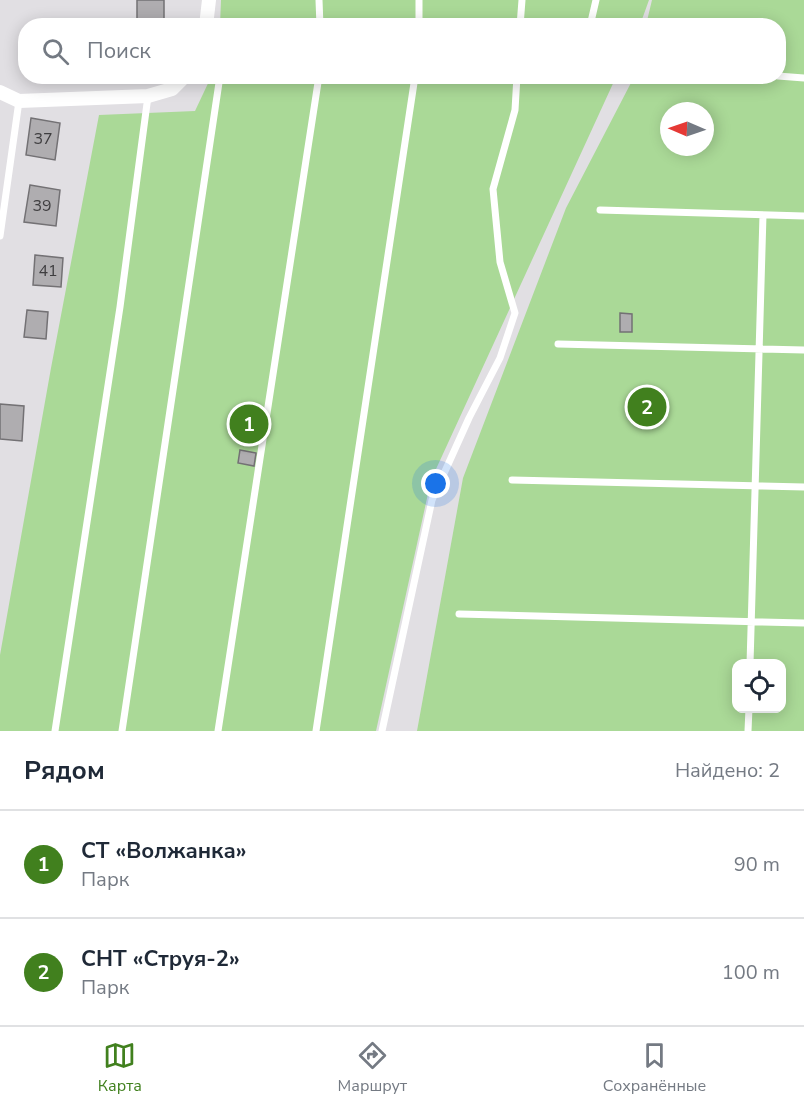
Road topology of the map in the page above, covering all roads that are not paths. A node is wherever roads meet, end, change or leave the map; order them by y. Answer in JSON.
{"nodes":[{"id":1,"x":209,"y":0,"type":"edge"},
{"id":2,"x":319,"y":0,"type":"edge"},
{"id":3,"x":419,"y":0,"type":"edge"},
{"id":4,"x":522,"y":0,"type":"edge"},
{"id":5,"x":596,"y":0,"type":"edge"},
{"id":6,"x":207,"y":18,"type":"edge"},
{"id":7,"x":320,"y":18,"type":"edge"},
{"id":8,"x":419,"y":18,"type":"edge"},
{"id":9,"x":520,"y":18,"type":"edge"},
{"id":10,"x":592,"y":18,"type":"edge"},
{"id":11,"x":786,"y":77,"type":"edge"},
{"id":12,"x":804,"y":78,"type":"edge"},
{"id":13,"x":177,"y":84,"type":"edge"},
{"id":14,"x":219,"y":84,"type":"edge"},
{"id":15,"x":318,"y":84,"type":"edge"},
{"id":16,"x":414,"y":84,"type":"edge"},
{"id":17,"x":517,"y":84,"type":"edge"},
{"id":18,"x":0,"y":93,"type":"edge"},
{"id":19,"x":148,"y":96,"type":"junction"},
{"id":20,"x":19,"y":101,"type":"junction"},
{"id":21,"x":600,"y":210,"type":"dead end"},
{"id":22,"x":763,"y":215,"type":"junction"},
{"id":23,"x":804,"y":216,"type":"edge"},
{"id":24,"x":0,"y":236,"type":"edge"},
{"id":25,"x":558,"y":344,"type":"dead end"},
{"id":26,"x":759,"y":349,"type":"junction"},
{"id":27,"x":804,"y":350,"type":"edge"},
{"id":28,"x":513,"y":480,"type":"dead end"},
{"id":29,"x":755,"y":486,"type":"junction"},
{"id":30,"x":804,"y":487,"type":"edge"},
{"id":31,"x":459,"y":614,"type":"dead end"},
{"id":32,"x":752,"y":622,"type":"junction"},
{"id":33,"x":804,"y":623,"type":"edge"},
{"id":34,"x":750,"y":659,"type":"edge"},
{"id":35,"x":749,"y":713,"type":"edge"},
{"id":36,"x":55,"y":731,"type":"edge"},
{"id":37,"x":122,"y":731,"type":"edge"},
{"id":38,"x":218,"y":731,"type":"edge"},
{"id":39,"x":316,"y":731,"type":"edge"},
{"id":40,"x":382,"y":731,"type":"edge"},
{"id":41,"x":748,"y":731,"type":"edge"}],
"edges":[{"from":1,"to":6,"type":"street"},
{"from":2,"to":7,"type":"lane"},
{"from":3,"to":8,"type":"lane"},
{"from":4,"to":9,"type":"lane"},
{"from":5,"to":10,"type":"lane"},
{"from":11,"to":12,"type":"lane"},
{"from":13,"to":19,"type":"street"},
{"from":14,"to":37,"type":"lane"},
{"from":15,"to":38,"type":"lane"},
{"from":16,"to":39,"type":"lane"},
{"from":17,"to":40,"type":"lane"},
{"from":18,"to":20,"type":"street"},
{"from":19,"to":20,"type":"street"},
{"from":19,"to":36,"type":"lane"},
{"from":20,"to":24,"type":"lane"},
{"from":21,"to":22,"type":"lane"},
{"from":22,"to":23,"type":"lane"},
{"from":22,"to":26,"type":"lane"},
{"from":25,"to":26,"type":"lane"},
{"from":26,"to":27,"type":"lane"},
{"from":26,"to":29,"type":"lane"},
{"from":28,"to":29,"type":"lane"},
{"from":29,"to":30,"type":"lane"},
{"from":29,"to":32,"type":"lane"},
{"from":31,"to":32,"type":"lane"},
{"from":32,"to":33,"type":"lane"},
{"from":32,"to":34,"type":"lane"},
{"from":35,"to":41,"type":"lane"}]}
